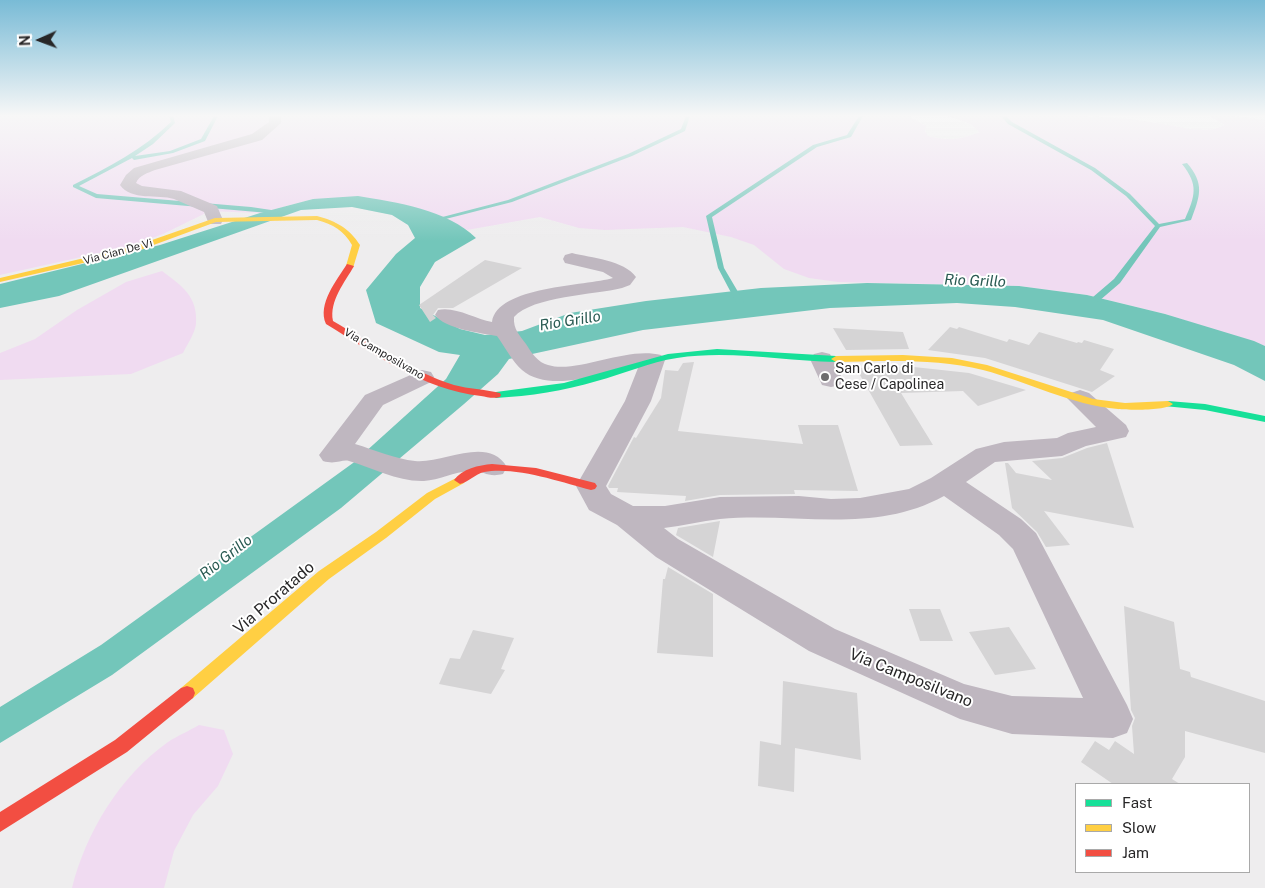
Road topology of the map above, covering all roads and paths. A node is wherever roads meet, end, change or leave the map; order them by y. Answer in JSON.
{"nodes":[{"id":1,"x":183,"y":157,"type":"edge"},
{"id":2,"x":234,"y":219,"type":"joint"},
{"id":3,"x":215,"y":220,"type":"junction"},
{"id":4,"x":572,"y":259,"type":"dead end"},
{"id":5,"x":0,"y":280,"type":"edge"},
{"id":6,"x":446,"y":315,"type":"dead end"},
{"id":7,"x":505,"y":331,"type":"junction"},
{"id":8,"x":822,"y":359,"type":"junction"},
{"id":9,"x":653,"y":360,"type":"junction"},
{"id":10,"x":427,"y":380,"type":"junction"},
{"id":11,"x":832,"y":380,"type":"dead end"},
{"id":12,"x":1073,"y":396,"type":"junction"},
{"id":13,"x":1265,"y":419,"type":"edge"},
{"id":14,"x":493,"y":467,"type":"junction"},
{"id":15,"x":945,"y":482,"type":"junction"},
{"id":16,"x":591,"y":486,"type":"junction"},
{"id":17,"x":628,"y":517,"type":"junction"},
{"id":18,"x":0,"y":823,"type":"edge"}],
"edges":[{"from":1,"to":3,"type":"street"},
{"from":2,"to":3,"type":"street","name":"Via Cian De Vi"},
{"from":2,"to":10,"type":"street","name":"Via Camposilvano"},
{"from":3,"to":5,"type":"street","name":"Via Cian De Vi"},
{"from":4,"to":7,"type":"street"},
{"from":6,"to":7,"type":"street"},
{"from":7,"to":9,"type":"street","name":"Via Camposilvano"},
{"from":8,"to":9,"type":"street","name":"Via Camposilvano"},
{"from":8,"to":11,"type":"street"},
{"from":8,"to":12,"type":"street","name":"Via Camposilvano"},
{"from":9,"to":10,"type":"street","name":"Via Camposilvano"},
{"from":9,"to":16,"type":"street"},
{"from":10,"to":14,"type":"street"},
{"from":12,"to":13,"type":"street"},
{"from":12,"to":15,"type":"street","name":"Via Camposilvano"},
{"from":14,"to":16,"type":"street","name":"Via Proratado"},
{"from":14,"to":18,"type":"street","name":"Via Proratado"},
{"from":15,"to":17,"type":"street","name":"Via Camposilvano"},
{"from":15,"to":17,"type":"street","name":"Via Camposilvano"},
{"from":16,"to":17,"type":"street","name":"Via Camposilvano"}]}
